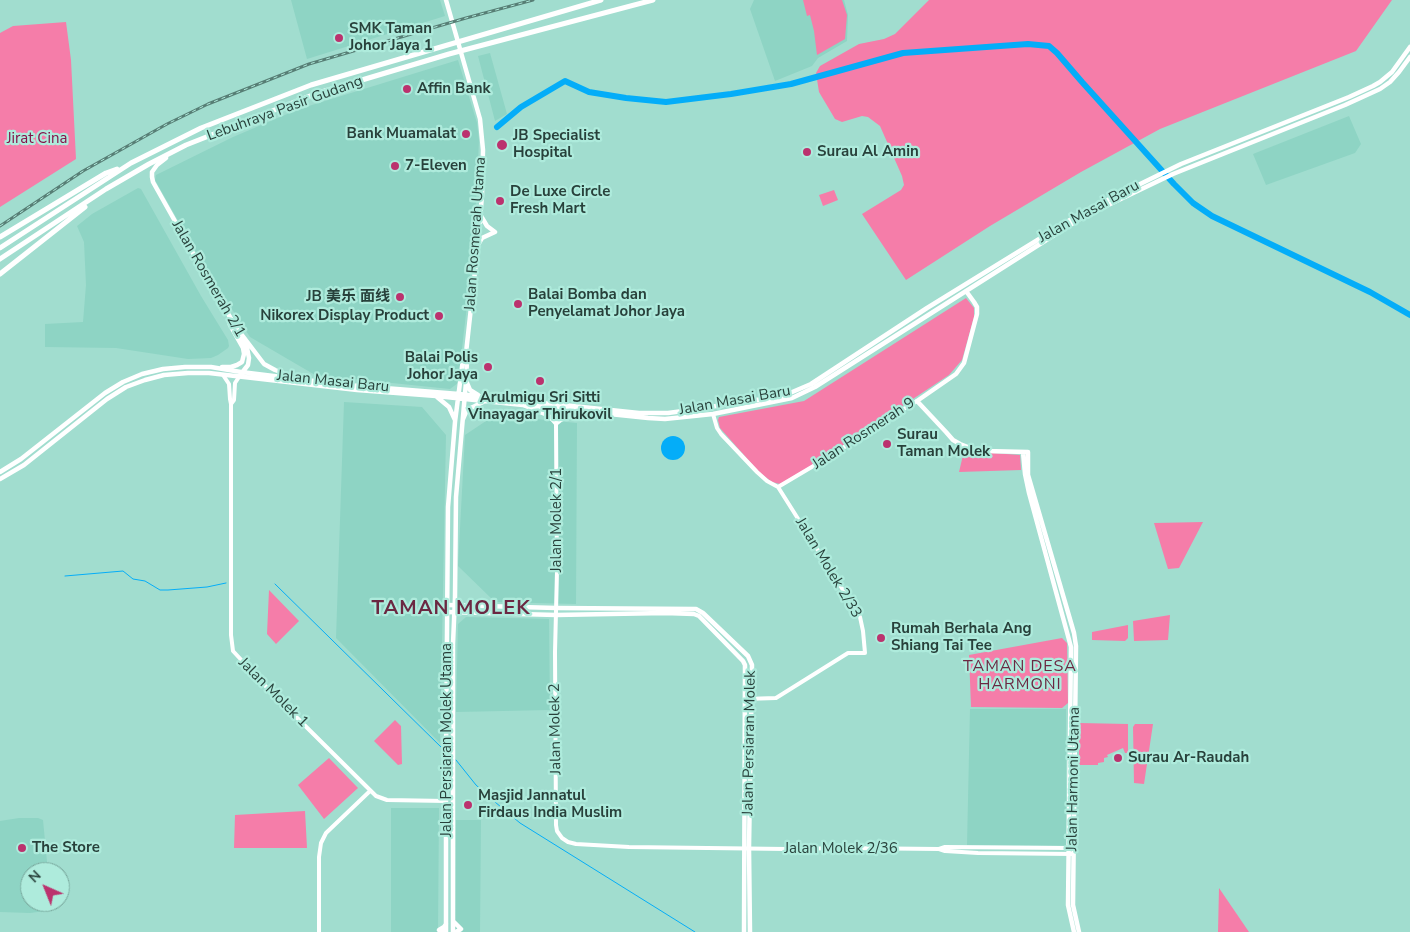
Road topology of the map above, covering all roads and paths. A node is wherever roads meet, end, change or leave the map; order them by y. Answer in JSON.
{"nodes":[{"id":1,"x":446,"y":0,"type":"edge"},
{"id":2,"x":601,"y":0,"type":"edge"},
{"id":3,"x":651,"y":0,"type":"edge"},
{"id":4,"x":1410,"y":47,"type":"edge"},
{"id":5,"x":1410,"y":57,"type":"edge"},
{"id":6,"x":186,"y":145,"type":"junction"},
{"id":7,"x":1193,"y":159,"type":"junction"},
{"id":8,"x":1200,"y":162,"type":"junction"},
{"id":9,"x":131,"y":163,"type":"junction"},
{"id":10,"x":1171,"y":171,"type":"junction"},
{"id":11,"x":106,"y":189,"type":"junction"},
{"id":12,"x":480,"y":215,"type":"junction"},
{"id":13,"x":0,"y":237,"type":"edge"},
{"id":14,"x":478,"y":244,"type":"junction"},
{"id":15,"x":0,"y":248,"type":"edge"},
{"id":16,"x":0,"y":259,"type":"edge"},
{"id":17,"x":0,"y":274,"type":"edge"},
{"id":18,"x":956,"y":290,"type":"junction"},
{"id":19,"x":966,"y":291,"type":"junction"},
{"id":20,"x":229,"y":317,"type":"junction"},
{"id":21,"x":239,"y":332,"type":"junction"},
{"id":22,"x":211,"y":367,"type":"junction"},
{"id":23,"x":240,"y":375,"type":"junction"},
{"id":24,"x":223,"y":376,"type":"junction"},
{"id":25,"x":302,"y":379,"type":"junction"},
{"id":26,"x":463,"y":382,"type":"junction"},
{"id":27,"x":444,"y":393,"type":"junction"},
{"id":28,"x":436,"y":396,"type":"junction"},
{"id":29,"x":461,"y":397,"type":"junction"},
{"id":30,"x":483,"y":399,"type":"junction"},
{"id":31,"x":917,"y":401,"type":"junction"},
{"id":32,"x":231,"y":404,"type":"junction"},
{"id":33,"x":523,"y":406,"type":"junction"},
{"id":34,"x":723,"y":406,"type":"junction"},
{"id":35,"x":712,"y":414,"type":"junction"},
{"id":36,"x":609,"y":415,"type":"junction"},
{"id":37,"x":455,"y":422,"type":"junction"},
{"id":38,"x":462,"y":422,"type":"junction"},
{"id":39,"x":556,"y":424,"type":"junction"},
{"id":40,"x":0,"y":472,"type":"edge"},
{"id":41,"x":0,"y":479,"type":"edge"},
{"id":42,"x":778,"y":487,"type":"junction"},
{"id":43,"x":454,"y":604,"type":"junction"},
{"id":44,"x":448,"y":605,"type":"junction"},
{"id":45,"x":556,"y":608,"type":"junction"},
{"id":46,"x":447,"y":612,"type":"junction"},
{"id":47,"x":454,"y":612,"type":"junction"},
{"id":48,"x":556,"y":615,"type":"junction"},
{"id":49,"x":745,"y":699,"type":"junction"},
{"id":50,"x":752,"y":699,"type":"junction"},
{"id":51,"x":370,"y":791,"type":"junction"},
{"id":52,"x":446,"y":801,"type":"junction"},
{"id":53,"x":746,"y":848,"type":"junction"},
{"id":54,"x":1071,"y":848,"type":"junction"},
{"id":55,"x":939,"y":849,"type":"junction"},
{"id":56,"x":1071,"y":854,"type":"junction"},
{"id":57,"x":453,"y":921,"type":"junction"},
{"id":58,"x":450,"y":931,"type":"edge"},
{"id":59,"x":319,"y":932,"type":"edge"},
{"id":60,"x":744,"y":932,"type":"edge"},
{"id":61,"x":750,"y":932,"type":"edge"},
{"id":62,"x":1074,"y":932,"type":"edge"},
{"id":63,"x":1079,"y":932,"type":"edge"}],
"edges":[{"from":1,"to":12,"type":"main road","name":"Jalan Rosmerah Utama"},
{"from":2,"to":9,"type":"highway","name":"Lebuhraya Pasir Gudang"},
{"from":3,"to":6,"type":"highway","name":"Lebuhraya Pasir Gudang"},
{"from":4,"to":7,"type":"main road","name":"Jalan Masai Baru"},
{"from":5,"to":8,"type":"main road","name":"Jalan Masai Baru"},
{"from":6,"to":11,"type":"highway","name":"Lebuhraya Pasir Gudang"},
{"from":6,"to":20,"type":"main road","name":"Jalan Rosmerah 2/1"},
{"from":7,"to":8,"type":"main road"},
{"from":7,"to":10,"type":"main road","name":"Jalan Masai Baru"},
{"from":8,"to":10,"type":"main road","name":"Jalan Masai Baru"},
{"from":9,"to":13,"type":"highway"},
{"from":9,"to":15,"type":"highway","name":"Lebuhraya Pasir Gudang"},
{"from":10,"to":18,"type":"main road","name":"Jalan Masai Baru"},
{"from":10,"to":19,"type":"main road","name":"Jalan Masai Baru"},
{"from":11,"to":16,"type":"highway","name":"Lebuhraya Pasir Gudang"},
{"from":11,"to":17,"type":"highway"},
{"from":12,"to":14,"type":"main road","name":"Jalan Rosmerah Utama"},
{"from":12,"to":14,"type":"main road"},
{"from":14,"to":26,"type":"main road","name":"Jalan Rosmerah Utama"},
{"from":18,"to":19,"type":"main road"},
{"from":18,"to":34,"type":"main road","name":"Jalan Masai Baru"},
{"from":19,"to":31,"type":"main road","name":"Jalan Rosmerah 9"},
{"from":19,"to":35,"type":"main road","name":"Jalan Masai Baru"},
{"from":20,"to":21,"type":"main road","name":"Jalan Rosmerah 2/1"},
{"from":20,"to":22,"type":"main road"},
{"from":21,"to":23,"type":"main road","name":"Jalan Rosmerah 2/1"},
{"from":21,"to":25,"type":"main road"},
{"from":22,"to":23,"type":"main road","name":"Jalan Masai Baru"},
{"from":22,"to":40,"type":"main road","name":"Jalan Masai Baru"},
{"from":23,"to":24,"type":"main road","name":"Jalan Masai Baru"},
{"from":23,"to":25,"type":"main road","name":"Jalan Masai Baru"},
{"from":23,"to":28,"type":"main road","name":"Jalan Masai Baru"},
{"from":23,"to":32,"type":"street","name":"Jalan Molek 1"},
{"from":24,"to":32,"type":"street","name":"Jalan Molek 1"},
{"from":24,"to":41,"type":"main road","name":"Jalan Masai Baru"},
{"from":25,"to":27,"type":"main road","name":"Jalan Masai Baru"},
{"from":26,"to":27,"type":"main road"},
{"from":26,"to":29,"type":"main road","name":"Jalan Rosmerah Utama"},
{"from":26,"to":30,"type":"main road"},
{"from":27,"to":29,"type":"main road","name":"Jalan Masai Baru"},
{"from":28,"to":29,"type":"main road","name":"Jalan Masai Baru"},
{"from":28,"to":37,"type":"main road"},
{"from":29,"to":30,"type":"main road","name":"Jalan Masai Baru"},
{"from":29,"to":37,"type":"main road","name":"Jalan Persiaran Molek Utama"},
{"from":29,"to":38,"type":"main road","name":"Jalan Persiaran Molek Utama"},
{"from":30,"to":33,"type":"main road","name":"Jalan Masai Baru"},
{"from":30,"to":34,"type":"main road","name":"Jalan Masai Baru"},
{"from":30,"to":38,"type":"main road"},
{"from":31,"to":42,"type":"street","name":"Jalan Rosmerah 9"},
{"from":31,"to":54,"type":"main road","name":"Jalan Harmoni Utama"},
{"from":32,"to":51,"type":"street","name":"Jalan Molek 1"},
{"from":33,"to":36,"type":"main road","name":"Jalan Masai Baru"},
{"from":33,"to":39,"type":"street"},
{"from":34,"to":35,"type":"main road"},
{"from":35,"to":36,"type":"main road","name":"Jalan Masai Baru"},
{"from":35,"to":42,"type":"street"},
{"from":36,"to":39,"type":"street"},
{"from":37,"to":44,"type":"main road","name":"Jalan Persiaran Molek Utama"},
{"from":38,"to":43,"type":"main road","name":"Jalan Persiaran Molek Utama"},
{"from":39,"to":45,"type":"street","name":"Jalan Molek 2/1"},
{"from":42,"to":50,"type":"street","name":"Jalan Molek 2/33"},
{"from":43,"to":44,"type":"main road","name":"Jalan Persiaran Molek"},
{"from":43,"to":45,"type":"main road","name":"Jalan Persiaran Molek"},
{"from":43,"to":47,"type":"main road","name":"Jalan Persiaran Molek Utama"},
{"from":44,"to":46,"type":"main road","name":"Jalan Persiaran Molek Utama"},
{"from":45,"to":48,"type":"street","name":"Jalan Molek 2/1"},
{"from":45,"to":50,"type":"main road","name":"Jalan Persiaran Molek"},
{"from":46,"to":47,"type":"main road","name":"Jalan Persiaran Molek"},
{"from":46,"to":52,"type":"main road","name":"Jalan Persiaran Molek Utama"},
{"from":47,"to":48,"type":"main road","name":"Jalan Persiaran Molek"},
{"from":47,"to":57,"type":"main road","name":"Jalan Persiaran Molek Utama"},
{"from":48,"to":49,"type":"main road","name":"Jalan Persiaran Molek"},
{"from":48,"to":53,"type":"street","name":"Jalan Molek 2"},
{"from":49,"to":50,"type":"street"},
{"from":49,"to":53,"type":"main road","name":"Jalan Persiaran Molek"},
{"from":50,"to":53,"type":"main road","name":"Jalan Persiaran Molek"},
{"from":51,"to":52,"type":"street","name":"Jalan Molek 1"},
{"from":51,"to":59,"type":"street"},
{"from":52,"to":58,"type":"main road","name":"Jalan Persiaran Molek Utama"},
{"from":53,"to":55,"type":"street","name":"Jalan Molek 2/36"},
{"from":53,"to":60,"type":"main road","name":"Jalan Persiaran Molek"},
{"from":53,"to":61,"type":"main road","name":"Jalan Persiaran Molek"},
{"from":54,"to":55,"type":"street","name":"Jalan Molek 2/36"},
{"from":54,"to":56,"type":"main road","name":"Jalan Harmoni Utama"},
{"from":55,"to":56,"type":"street","name":"Jalan Molek 2/36"},
{"from":56,"to":62,"type":"main road","name":"Jalan Harmoni Utama"},
{"from":56,"to":63,"type":"main road","name":"Jalan Harmoni Utama"},
{"from":57,"to":58,"type":"main road"},
{"from":57,"to":58,"type":"main road","name":"Jalan Persiaran Molek Utama"}]}
